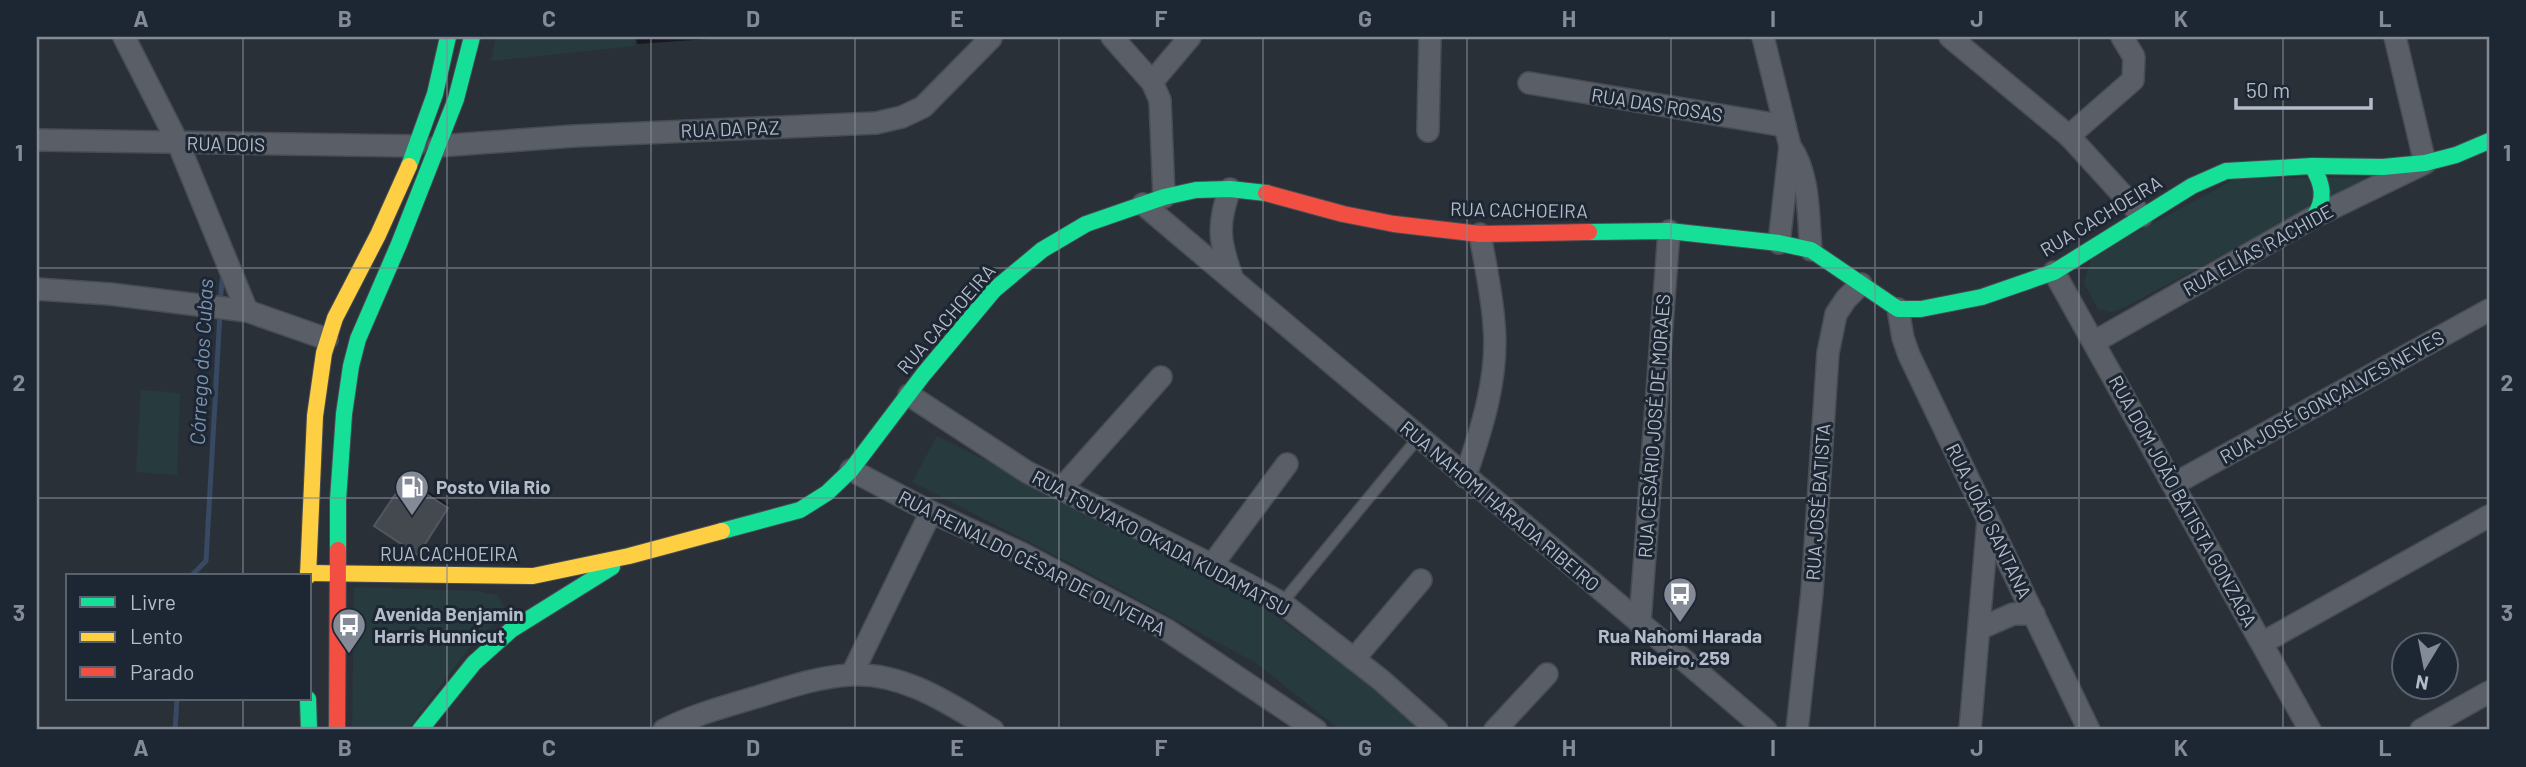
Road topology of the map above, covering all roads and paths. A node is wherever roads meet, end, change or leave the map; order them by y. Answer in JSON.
{"nodes":[{"id":1,"x":124,"y":37,"type":"edge"},
{"id":2,"x":448,"y":37,"type":"edge"},
{"id":3,"x":472,"y":37,"type":"edge"},
{"id":4,"x":1112,"y":37,"type":"edge"},
{"id":5,"x":1190,"y":37,"type":"edge"},
{"id":6,"x":1430,"y":37,"type":"edge"},
{"id":7,"x":1763,"y":37,"type":"edge"},
{"id":8,"x":1950,"y":37,"type":"edge"},
{"id":9,"x":2122,"y":37,"type":"edge"},
{"id":10,"x":2395,"y":37,"type":"edge"},
{"id":11,"x":991,"y":38,"type":"edge"},
{"id":12,"x":1152,"y":82,"type":"junction"},
{"id":13,"x":1528,"y":83,"type":"dead end"},
{"id":14,"x":1428,"y":131,"type":"dead end"},
{"id":15,"x":1787,"y":136,"type":"junction"},
{"id":16,"x":2069,"y":136,"type":"junction"},
{"id":17,"x":37,"y":140,"type":"edge"},
{"id":18,"x":2489,"y":141,"type":"edge"},
{"id":19,"x":178,"y":143,"type":"junction"},
{"id":20,"x":415,"y":146,"type":"junction"},
{"id":21,"x":438,"y":146,"type":"junction"},
{"id":22,"x":2425,"y":163,"type":"junction"},
{"id":23,"x":2312,"y":166,"type":"junction"},
{"id":24,"x":1230,"y":189,"type":"junction"},
{"id":25,"x":1164,"y":197,"type":"junction"},
{"id":26,"x":1143,"y":204,"type":"junction"},
{"id":27,"x":2142,"y":216,"type":"junction"},
{"id":28,"x":2314,"y":217,"type":"junction"},
{"id":29,"x":1668,"y":231,"type":"junction"},
{"id":30,"x":1480,"y":234,"type":"junction"},
{"id":31,"x":1779,"y":243,"type":"junction"},
{"id":32,"x":1811,"y":250,"type":"junction"},
{"id":33,"x":2054,"y":272,"type":"junction"},
{"id":34,"x":1234,"y":282,"type":"junction"},
{"id":35,"x":1861,"y":284,"type":"junction"},
{"id":36,"x":37,"y":289,"type":"edge"},
{"id":37,"x":1898,"y":309,"type":"junction"},
{"id":38,"x":2489,"y":310,"type":"edge"},
{"id":39,"x":247,"y":311,"type":"junction"},
{"id":40,"x":327,"y":339,"type":"junction"},
{"id":41,"x":2094,"y":342,"type":"junction"},
{"id":42,"x":1161,"y":377,"type":"dead end"},
{"id":43,"x":909,"y":395,"type":"junction"},
{"id":44,"x":1418,"y":438,"type":"junction"},
{"id":45,"x":1287,"y":464,"type":"dead end"},
{"id":46,"x":851,"y":470,"type":"junction"},
{"id":47,"x":1465,"y":477,"type":"junction"},
{"id":48,"x":2174,"y":484,"type":"junction"},
{"id":49,"x":1061,"y":489,"type":"junction"},
{"id":50,"x":931,"y":512,"type":"junction"},
{"id":51,"x":2489,"y":516,"type":"edge"},
{"id":52,"x":1988,"y":518,"type":"junction"},
{"id":53,"x":629,"y":556,"type":"junction"},
{"id":54,"x":1212,"y":565,"type":"junction"},
{"id":55,"x":303,"y":574,"type":"edge"},
{"id":56,"x":336,"y":574,"type":"junction"},
{"id":57,"x":492,"y":577,"type":"junction"},
{"id":58,"x":1421,"y":580,"type":"dead end"},
{"id":59,"x":1282,"y":603,"type":"junction"},
{"id":60,"x":2034,"y":614,"type":"junction"},
{"id":61,"x":1640,"y":622,"type":"junction"},
{"id":62,"x":1979,"y":629,"type":"junction"},
{"id":63,"x":511,"y":630,"type":"junction"},
{"id":64,"x":2262,"y":643,"type":"junction"},
{"id":65,"x":1354,"y":659,"type":"junction"},
{"id":66,"x":852,"y":674,"type":"junction"},
{"id":67,"x":1547,"y":674,"type":"dead end"},
{"id":68,"x":2489,"y":692,"type":"edge"},
{"id":69,"x":308,"y":700,"type":"edge"},
{"id":70,"x":309,"y":730,"type":"edge"},
{"id":71,"x":337,"y":730,"type":"edge"},
{"id":72,"x":420,"y":730,"type":"edge"},
{"id":73,"x":664,"y":730,"type":"edge"},
{"id":74,"x":993,"y":730,"type":"edge"},
{"id":75,"x":1316,"y":730,"type":"edge"},
{"id":76,"x":1437,"y":730,"type":"edge"},
{"id":77,"x":1495,"y":730,"type":"edge"},
{"id":78,"x":1766,"y":730,"type":"edge"},
{"id":79,"x":1797,"y":730,"type":"edge"},
{"id":80,"x":1970,"y":730,"type":"edge"},
{"id":81,"x":2089,"y":730,"type":"edge"},
{"id":82,"x":2310,"y":730,"type":"edge"},
{"id":83,"x":2421,"y":730,"type":"edge"}],
"edges":[{"from":1,"to":19,"type":"street"},
{"from":2,"to":20,"type":"main road"},
{"from":3,"to":21,"type":"main road"},
{"from":4,"to":12,"type":"street"},
{"from":5,"to":12,"type":"street"},
{"from":6,"to":14,"type":"street"},
{"from":7,"to":15,"type":"street"},
{"from":8,"to":16,"type":"street"},
{"from":9,"to":16,"type":"street"},
{"from":10,"to":22,"type":"street"},
{"from":11,"to":21,"type":"street","name":"RUA DA PAZ"},
{"from":12,"to":25,"type":"street"},
{"from":13,"to":15,"type":"street","name":"RUA DAS ROSAS"},
{"from":15,"to":31,"type":"street"},
{"from":15,"to":32,"type":"street"},
{"from":16,"to":27,"type":"street"},
{"from":17,"to":19,"type":"street","name":"RUA DOIS"},
{"from":18,"to":22,"type":"main road","name":"RUA CACHOEIRA"},
{"from":19,"to":20,"type":"street","name":"RUA DOIS"},
{"from":19,"to":39,"type":"street"},
{"from":20,"to":40,"type":"main road"},
{"from":21,"to":56,"type":"main road"},
{"from":22,"to":23,"type":"main road","name":"RUA CACHOEIRA"},
{"from":22,"to":28,"type":"street","name":"RUA ELÍAS RACHIDE"},
{"from":23,"to":27,"type":"main road","name":"RUA CACHOEIRA"},
{"from":23,"to":28,"type":"main road"},
{"from":24,"to":25,"type":"main road","name":"RUA CACHOEIRA"},
{"from":24,"to":30,"type":"main road","name":"RUA CACHOEIRA"},
{"from":24,"to":34,"type":"street"},
{"from":25,"to":26,"type":"main road","name":"RUA CACHOEIRA"},
{"from":26,"to":34,"type":"street","name":"RUA NAHOMI HARADA RIBEIRO"},
{"from":26,"to":43,"type":"main road","name":"RUA CACHOEIRA"},
{"from":27,"to":33,"type":"main road","name":"RUA CACHOEIRA"},
{"from":28,"to":41,"type":"street","name":"RUA ELÍAS RACHIDE"},
{"from":29,"to":30,"type":"main road","name":"RUA CACHOEIRA"},
{"from":29,"to":31,"type":"main road","name":"RUA CACHOEIRA"},
{"from":29,"to":61,"type":"street","name":"RUA CESÁRIO JOSÉ DE MORAES"},
{"from":30,"to":47,"type":"street"},
{"from":31,"to":32,"type":"main road","name":"RUA CACHOEIRA"},
{"from":32,"to":35,"type":"main road","name":"RUA CACHOEIRA"},
{"from":33,"to":37,"type":"main road","name":"RUA CACHOEIRA"},
{"from":33,"to":41,"type":"street","name":"RUA DOM JOÃO BATISTA GONZAGA"},
{"from":34,"to":44,"type":"street","name":"RUA NAHOMI HARADA RIBEIRO"},
{"from":35,"to":37,"type":"main road","name":"RUA CACHOEIRA"},
{"from":35,"to":79,"type":"street","name":"RUA JOSÉ BATISTA"},
{"from":36,"to":39,"type":"street"},
{"from":37,"to":52,"type":"street","name":"RUA JOÃO SANTANA"},
{"from":38,"to":48,"type":"street","name":"RUA JOSÉ GONÇALVES NEVES"},
{"from":39,"to":40,"type":"street"},
{"from":40,"to":55,"type":"main road"},
{"from":41,"to":48,"type":"street","name":"RUA DOM JOÃO BATISTA GONZAGA"},
{"from":42,"to":49,"type":"street"},
{"from":43,"to":46,"type":"main road","name":"RUA CACHOEIRA"},
{"from":43,"to":49,"type":"street","name":"RUA TSUYAKO OKADA KUDAMATSU"},
{"from":44,"to":47,"type":"street","name":"RUA NAHOMI HARADA RIBEIRO"},
{"from":44,"to":59,"type":"lane"},
{"from":45,"to":54,"type":"street"},
{"from":46,"to":50,"type":"street","name":"RUA REINALDO CÉSAR DE OLIVEIRA"},
{"from":46,"to":53,"type":"main road","name":"RUA CACHOEIRA"},
{"from":47,"to":61,"type":"street","name":"RUA NAHOMI HARADA RIBEIRO"},
{"from":48,"to":64,"type":"street","name":"RUA DOM JOÃO BATISTA GONZAGA"},
{"from":49,"to":54,"type":"street","name":"RUA TSUYAKO OKADA KUDAMATSU"},
{"from":50,"to":66,"type":"street"},
{"from":50,"to":75,"type":"street","name":"RUA REINALDO CÉSAR DE OLIVEIRA"},
{"from":51,"to":64,"type":"street"},
{"from":52,"to":60,"type":"street","name":"RUA JOÃO SANTANA"},
{"from":52,"to":62,"type":"street"},
{"from":53,"to":57,"type":"main road","name":"RUA CACHOEIRA"},
{"from":53,"to":63,"type":"main road","name":"RUA CACHOEIRA"},
{"from":54,"to":59,"type":"street","name":"RUA TSUYAKO OKADA KUDAMATSU"},
{"from":55,"to":56,"type":"main road","name":"RUA CACHOEIRA"},
{"from":56,"to":57,"type":"main road","name":"RUA CACHOEIRA"},
{"from":56,"to":71,"type":"main road"},
{"from":57,"to":63,"type":"main road"},
{"from":58,"to":65,"type":"street"},
{"from":59,"to":65,"type":"street","name":"RUA TSUYAKO OKADA KUDAMATSU"},
{"from":60,"to":62,"type":"street"},
{"from":60,"to":81,"type":"street","name":"RUA JOÃO SANTANA"},
{"from":61,"to":78,"type":"street","name":"RUA NAHOMI HARADA RIBEIRO"},
{"from":62,"to":80,"type":"street"},
{"from":63,"to":72,"type":"main road","name":"RUA CACHOEIRA"},
{"from":64,"to":82,"type":"street","name":"RUA DOM JOÃO BATISTA GONZAGA"},
{"from":65,"to":76,"type":"street","name":"RUA TSUYAKO OKADA KUDAMATSU"},
{"from":66,"to":73,"type":"street"},
{"from":66,"to":74,"type":"street"},
{"from":67,"to":77,"type":"street"},
{"from":68,"to":83,"type":"street"},
{"from":69,"to":70,"type":"main road"}]}
